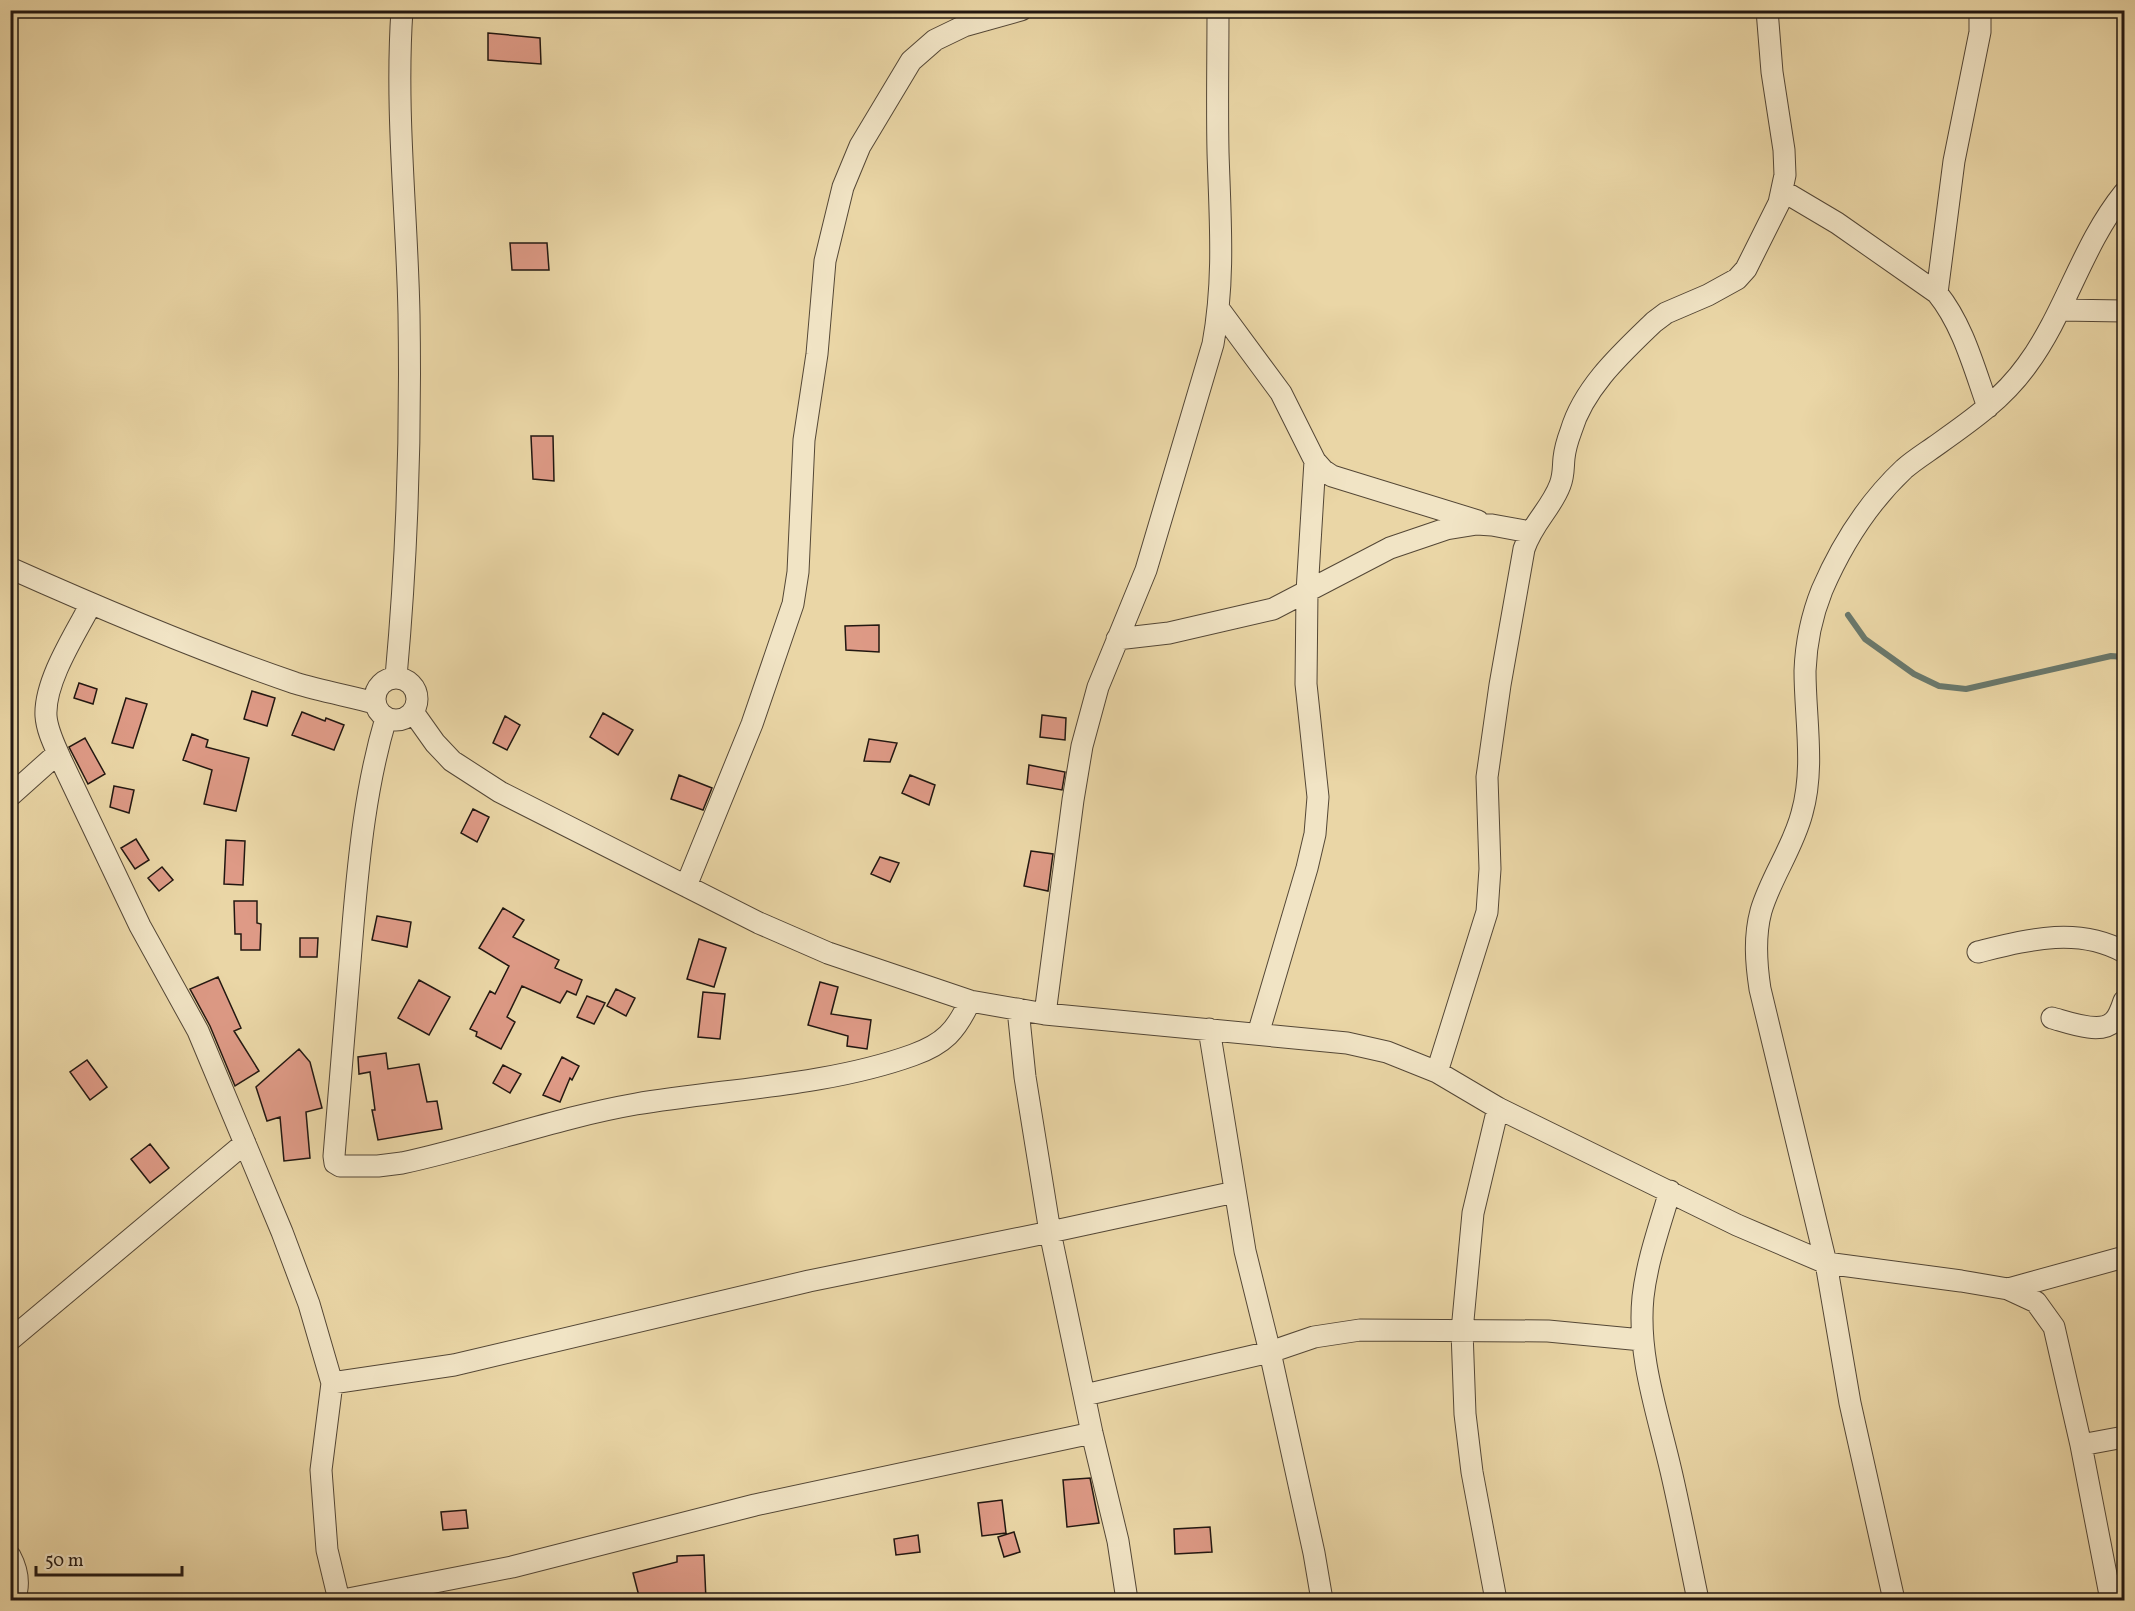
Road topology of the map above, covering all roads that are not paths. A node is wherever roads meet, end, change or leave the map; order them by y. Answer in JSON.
{"nodes":[{"id":1,"x":402,"y":10,"type":"edge"},
{"id":2,"x":1021,"y":10,"type":"edge"},
{"id":3,"x":1218,"y":10,"type":"edge"},
{"id":4,"x":1767,"y":10,"type":"edge"},
{"id":5,"x":1980,"y":10,"type":"edge"},
{"id":6,"x":1783,"y":191,"type":"junction"},
{"id":7,"x":2124,"y":194,"type":"edge"},
{"id":8,"x":1937,"y":293,"type":"junction"},
{"id":9,"x":1219,"y":309,"type":"junction"},
{"id":10,"x":2060,"y":310,"type":"junction"},
{"id":11,"x":2124,"y":310,"type":"edge"},
{"id":12,"x":1988,"y":406,"type":"junction"},
{"id":13,"x":1315,"y":461,"type":"junction"},
{"id":14,"x":1492,"y":525,"type":"junction"},
{"id":15,"x":1530,"y":532,"type":"junction"},
{"id":16,"x":10,"y":568,"type":"edge"},
{"id":17,"x":1306,"y":592,"type":"junction"},
{"id":18,"x":90,"y":604,"type":"junction"},
{"id":19,"x":1117,"y":639,"type":"junction"},
{"id":20,"x":396,"y":677,"type":"junction"},
{"id":21,"x":381,"y":711,"type":"junction"},
{"id":22,"x":413,"y":712,"type":"junction"},
{"id":23,"x":58,"y":753,"type":"junction"},
{"id":24,"x":10,"y":796,"type":"edge"},
{"id":25,"x":686,"y":886,"type":"junction"},
{"id":26,"x":1978,"y":952,"type":"dead end"},
{"id":27,"x":2124,"y":952,"type":"edge"},
{"id":28,"x":970,"y":1001,"type":"junction"},
{"id":29,"x":2124,"y":1001,"type":"edge"},
{"id":30,"x":1018,"y":1009,"type":"junction"},
{"id":31,"x":1045,"y":1014,"type":"junction"},
{"id":32,"x":2052,"y":1018,"type":"dead end"},
{"id":33,"x":1209,"y":1029,"type":"junction"},
{"id":34,"x":1258,"y":1034,"type":"junction"},
{"id":35,"x":1437,"y":1072,"type":"junction"},
{"id":36,"x":1498,"y":1108,"type":"junction"},
{"id":37,"x":245,"y":1143,"type":"junction"},
{"id":38,"x":1670,"y":1191,"type":"junction"},
{"id":39,"x":1234,"y":1192,"type":"junction"},
{"id":40,"x":1050,"y":1232,"type":"junction"},
{"id":41,"x":2124,"y":1257,"type":"edge"},
{"id":42,"x":1826,"y":1263,"type":"junction"},
{"id":43,"x":2008,"y":1289,"type":"junction"},
{"id":44,"x":1462,"y":1332,"type":"junction"},
{"id":45,"x":1642,"y":1340,"type":"junction"},
{"id":46,"x":10,"y":1341,"type":"edge"},
{"id":47,"x":1270,"y":1352,"type":"junction"},
{"id":48,"x":332,"y":1383,"type":"junction"},
{"id":49,"x":1084,"y":1395,"type":"junction"},
{"id":50,"x":1092,"y":1433,"type":"junction"},
{"id":51,"x":2124,"y":1437,"type":"edge"},
{"id":52,"x":2081,"y":1445,"type":"junction"},
{"id":53,"x":10,"y":1556,"type":"edge"},
{"id":54,"x":14,"y":1600,"type":"edge"},
{"id":55,"x":341,"y":1600,"type":"edge"},
{"id":56,"x":1127,"y":1600,"type":"edge"},
{"id":57,"x":1322,"y":1600,"type":"edge"},
{"id":58,"x":1497,"y":1600,"type":"edge"},
{"id":59,"x":1698,"y":1600,"type":"edge"},
{"id":60,"x":1894,"y":1600,"type":"edge"},
{"id":61,"x":2111,"y":1600,"type":"edge"}],
"edges":[{"from":1,"to":20,"type":"street"},
{"from":2,"to":25,"type":"street"},
{"from":3,"to":9,"type":"street"},
{"from":4,"to":6,"type":"street"},
{"from":5,"to":8,"type":"street"},
{"from":6,"to":8,"type":"street"},
{"from":6,"to":15,"type":"street"},
{"from":7,"to":10,"type":"street"},
{"from":8,"to":12,"type":"street"},
{"from":9,"to":13,"type":"street"},
{"from":9,"to":19,"type":"street"},
{"from":10,"to":11,"type":"street"},
{"from":10,"to":12,"type":"street"},
{"from":12,"to":42,"type":"street"},
{"from":13,"to":14,"type":"street"},
{"from":13,"to":17,"type":"street"},
{"from":14,"to":15,"type":"street"},
{"from":14,"to":17,"type":"street"},
{"from":15,"to":35,"type":"street"},
{"from":16,"to":18,"type":"street"},
{"from":17,"to":19,"type":"street"},
{"from":17,"to":34,"type":"street"},
{"from":18,"to":21,"type":"street"},
{"from":18,"to":23,"type":"street"},
{"from":19,"to":31,"type":"street"},
{"from":20,"to":21,"type":"street"},
{"from":20,"to":22,"type":"street"},
{"from":21,"to":22,"type":"street"},
{"from":21,"to":28,"type":"street"},
{"from":22,"to":25,"type":"street"},
{"from":23,"to":24,"type":"street"},
{"from":23,"to":37,"type":"street"},
{"from":25,"to":28,"type":"street"},
{"from":26,"to":27,"type":"street"},
{"from":28,"to":30,"type":"street"},
{"from":29,"to":32,"type":"street"},
{"from":30,"to":31,"type":"street"},
{"from":30,"to":40,"type":"street"},
{"from":31,"to":33,"type":"street"},
{"from":33,"to":34,"type":"street"},
{"from":33,"to":39,"type":"street"},
{"from":34,"to":35,"type":"street"},
{"from":35,"to":36,"type":"street"},
{"from":36,"to":38,"type":"street"},
{"from":36,"to":44,"type":"street"},
{"from":37,"to":46,"type":"street"},
{"from":37,"to":48,"type":"street"},
{"from":38,"to":42,"type":"street"},
{"from":38,"to":45,"type":"street"},
{"from":39,"to":40,"type":"street"},
{"from":39,"to":47,"type":"street"},
{"from":40,"to":48,"type":"street"},
{"from":40,"to":49,"type":"street"},
{"from":41,"to":43,"type":"street"},
{"from":42,"to":43,"type":"street"},
{"from":42,"to":60,"type":"street"},
{"from":43,"to":52,"type":"street"},
{"from":44,"to":45,"type":"street"},
{"from":44,"to":47,"type":"street"},
{"from":44,"to":58,"type":"street"},
{"from":45,"to":59,"type":"street"},
{"from":47,"to":49,"type":"street"},
{"from":47,"to":57,"type":"street"},
{"from":48,"to":55,"type":"street"},
{"from":49,"to":50,"type":"street"},
{"from":50,"to":55,"type":"street"},
{"from":50,"to":56,"type":"street"},
{"from":51,"to":52,"type":"street"},
{"from":52,"to":61,"type":"street"},
{"from":53,"to":54,"type":"street"}]}
